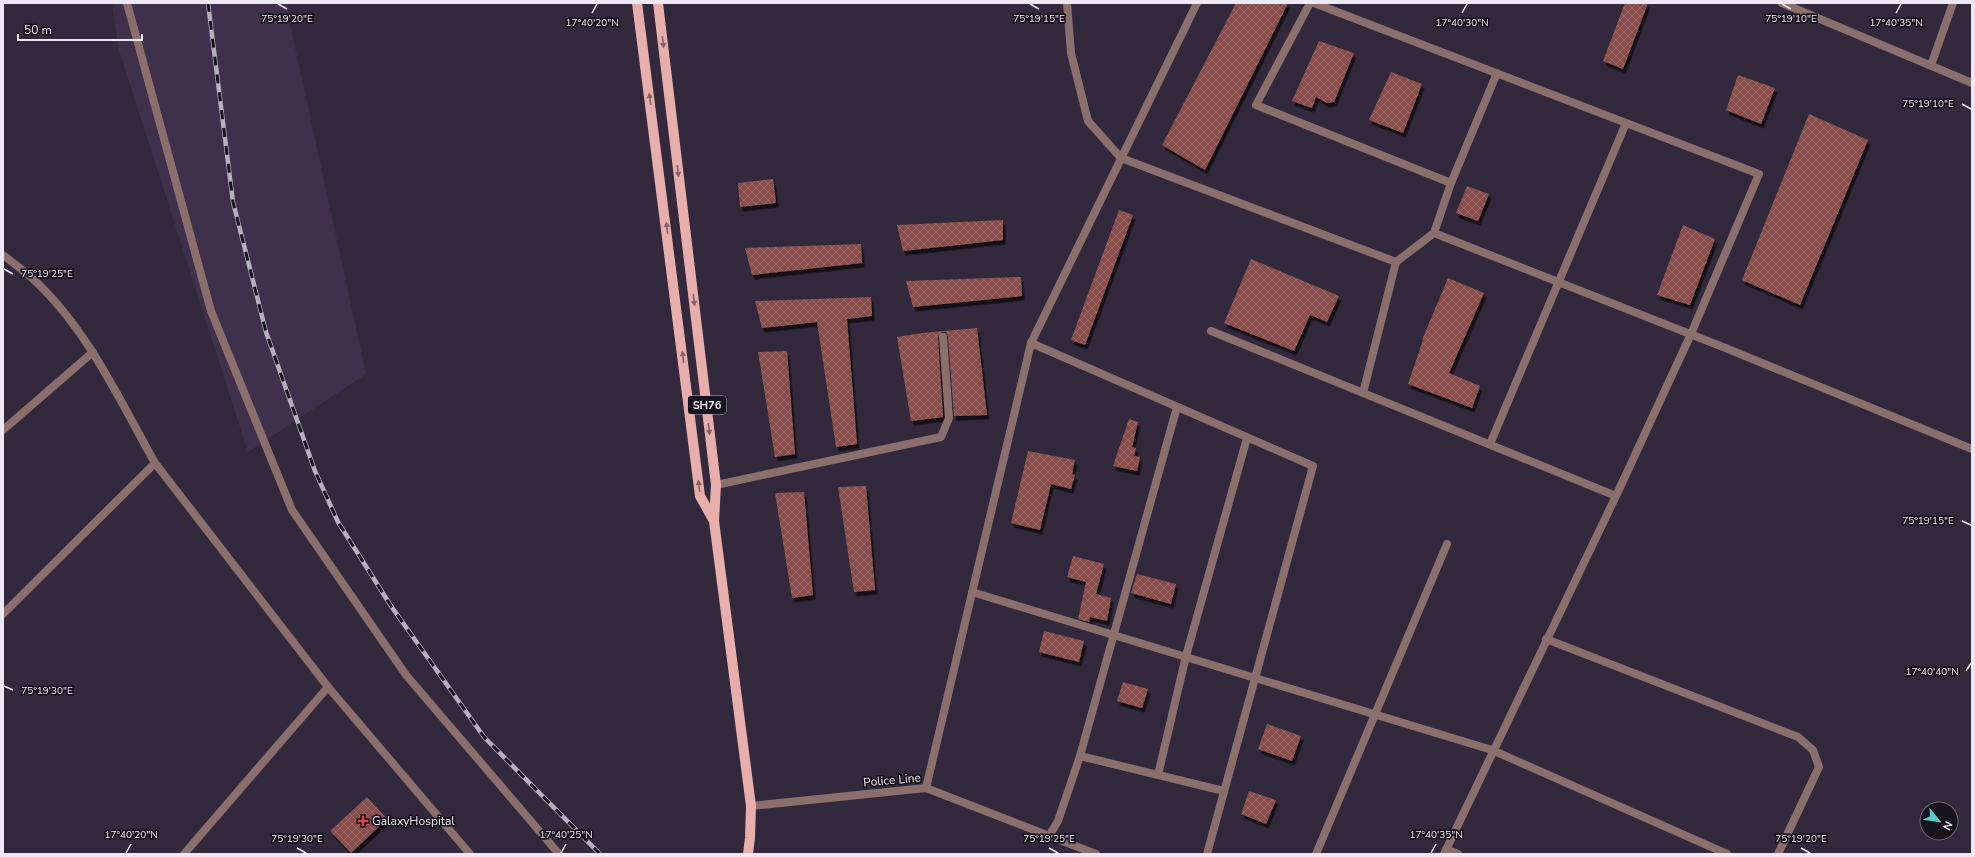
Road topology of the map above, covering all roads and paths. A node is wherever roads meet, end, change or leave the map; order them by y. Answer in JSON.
{"nodes":[{"id":1,"x":127,"y":3,"type":"edge"},
{"id":2,"x":637,"y":3,"type":"edge"},
{"id":3,"x":658,"y":3,"type":"edge"},
{"id":4,"x":1067,"y":3,"type":"edge"},
{"id":5,"x":1197,"y":3,"type":"edge"},
{"id":6,"x":1310,"y":3,"type":"edge"},
{"id":7,"x":1314,"y":3,"type":"edge"},
{"id":8,"x":1782,"y":3,"type":"edge"},
{"id":9,"x":1953,"y":3,"type":"edge"},
{"id":10,"x":1931,"y":65,"type":"junction"},
{"id":11,"x":1497,"y":73,"type":"junction"},
{"id":12,"x":1972,"y":82,"type":"edge"},
{"id":13,"x":1626,"y":123,"type":"junction"},
{"id":14,"x":1121,"y":158,"type":"junction"},
{"id":15,"x":1451,"y":183,"type":"junction"},
{"id":16,"x":1434,"y":233,"type":"junction"},
{"id":17,"x":3,"y":255,"type":"edge"},
{"id":18,"x":1396,"y":262,"type":"junction"},
{"id":19,"x":1560,"y":282,"type":"junction"},
{"id":20,"x":1211,"y":331,"type":"dead end"},
{"id":21,"x":1691,"y":334,"type":"junction"},
{"id":22,"x":943,"y":337,"type":"dead end"},
{"id":23,"x":1031,"y":343,"type":"junction"},
{"id":24,"x":93,"y":352,"type":"junction"},
{"id":25,"x":1363,"y":393,"type":"junction"},
{"id":26,"x":1177,"y":407,"type":"junction"},
{"id":27,"x":3,"y":430,"type":"edge"},
{"id":28,"x":1247,"y":438,"type":"junction"},
{"id":29,"x":1490,"y":444,"type":"junction"},
{"id":30,"x":1972,"y":449,"type":"edge"},
{"id":31,"x":155,"y":463,"type":"junction"},
{"id":32,"x":716,"y":485,"type":"junction"},
{"id":33,"x":1616,"y":496,"type":"junction"},
{"id":34,"x":714,"y":521,"type":"junction"},
{"id":35,"x":1447,"y":544,"type":"dead end"},
{"id":36,"x":972,"y":592,"type":"junction"},
{"id":37,"x":3,"y":614,"type":"edge"},
{"id":38,"x":1114,"y":635,"type":"junction"},
{"id":39,"x":1546,"y":639,"type":"junction"},
{"id":40,"x":1186,"y":656,"type":"junction"},
{"id":41,"x":1255,"y":677,"type":"junction"},
{"id":42,"x":328,"y":687,"type":"junction"},
{"id":43,"x":1375,"y":714,"type":"junction"},
{"id":44,"x":1492,"y":750,"type":"junction"},
{"id":45,"x":1080,"y":756,"type":"junction"},
{"id":46,"x":1158,"y":775,"type":"junction"},
{"id":47,"x":926,"y":788,"type":"junction"},
{"id":48,"x":1224,"y":791,"type":"junction"},
{"id":49,"x":751,"y":806,"type":"junction"},
{"id":50,"x":1049,"y":836,"type":"junction"},
{"id":51,"x":1445,"y":852,"type":"edge"},
{"id":52,"x":184,"y":854,"type":"edge"},
{"id":53,"x":470,"y":854,"type":"edge"},
{"id":54,"x":559,"y":854,"type":"edge"},
{"id":55,"x":748,"y":854,"type":"edge"},
{"id":56,"x":1096,"y":854,"type":"edge"},
{"id":57,"x":1208,"y":854,"type":"edge"},
{"id":58,"x":1316,"y":854,"type":"edge"},
{"id":59,"x":1458,"y":854,"type":"edge"},
{"id":60,"x":1727,"y":854,"type":"edge"},
{"id":61,"x":1778,"y":854,"type":"edge"}],
"edges":[{"from":1,"to":54,"type":"street"},
{"from":34,"to":2,"type":"main road","number":"SH76","one_way":true},
{"from":3,"to":32,"type":"main road","number":"SH76","one_way":true},
{"from":4,"to":14,"type":"street"},
{"from":5,"to":14,"type":"street"},
{"from":6,"to":15,"type":"street"},
{"from":7,"to":11,"type":"street"},
{"from":8,"to":10,"type":"street"},
{"from":9,"to":10,"type":"street"},
{"from":10,"to":12,"type":"street"},
{"from":11,"to":13,"type":"street"},
{"from":11,"to":15,"type":"street"},
{"from":13,"to":19,"type":"street"},
{"from":13,"to":21,"type":"street"},
{"from":14,"to":18,"type":"street"},
{"from":14,"to":23,"type":"street"},
{"from":15,"to":16,"type":"street"},
{"from":16,"to":18,"type":"street"},
{"from":16,"to":19,"type":"street"},
{"from":17,"to":24,"type":"street"},
{"from":18,"to":25,"type":"street"},
{"from":19,"to":21,"type":"street"},
{"from":19,"to":29,"type":"street"},
{"from":20,"to":25,"type":"street"},
{"from":21,"to":30,"type":"street"},
{"from":21,"to":33,"type":"street"},
{"from":22,"to":32,"type":"street"},
{"from":23,"to":26,"type":"street"},
{"from":23,"to":36,"type":"street"},
{"from":24,"to":27,"type":"street"},
{"from":24,"to":31,"type":"street"},
{"from":25,"to":29,"type":"street"},
{"from":26,"to":28,"type":"street"},
{"from":26,"to":38,"type":"street"},
{"from":28,"to":40,"type":"street"},
{"from":28,"to":41,"type":"street"},
{"from":29,"to":33,"type":"street"},
{"from":31,"to":37,"type":"street"},
{"from":31,"to":42,"type":"street"},
{"from":32,"to":34,"type":"main road","number":"SH76"},
{"from":33,"to":39,"type":"street"},
{"from":34,"to":49,"type":"main road","number":"SH76"},
{"from":35,"to":43,"type":"street"},
{"from":36,"to":38,"type":"street"},
{"from":36,"to":47,"type":"street"},
{"from":38,"to":40,"type":"street"},
{"from":38,"to":45,"type":"street"},
{"from":39,"to":44,"type":"street"},
{"from":39,"to":61,"type":"street"},
{"from":40,"to":41,"type":"street"},
{"from":40,"to":46,"type":"street"},
{"from":41,"to":43,"type":"street"},
{"from":41,"to":48,"type":"street"},
{"from":42,"to":52,"type":"street"},
{"from":42,"to":53,"type":"street"},
{"from":43,"to":44,"type":"street"},
{"from":43,"to":58,"type":"street"},
{"from":44,"to":51,"type":"street"},
{"from":44,"to":60,"type":"street"},
{"from":45,"to":46,"type":"street"},
{"from":45,"to":50,"type":"street"},
{"from":46,"to":48,"type":"street"},
{"from":47,"to":49,"type":"street","name":"Police Line"},
{"from":47,"to":50,"type":"street","name":"Police Line"},
{"from":48,"to":57,"type":"street"},
{"from":49,"to":55,"type":"main road","number":"SH76"},
{"from":50,"to":56,"type":"street","name":"Police Line"},
{"from":51,"to":59,"type":"street"}]}
